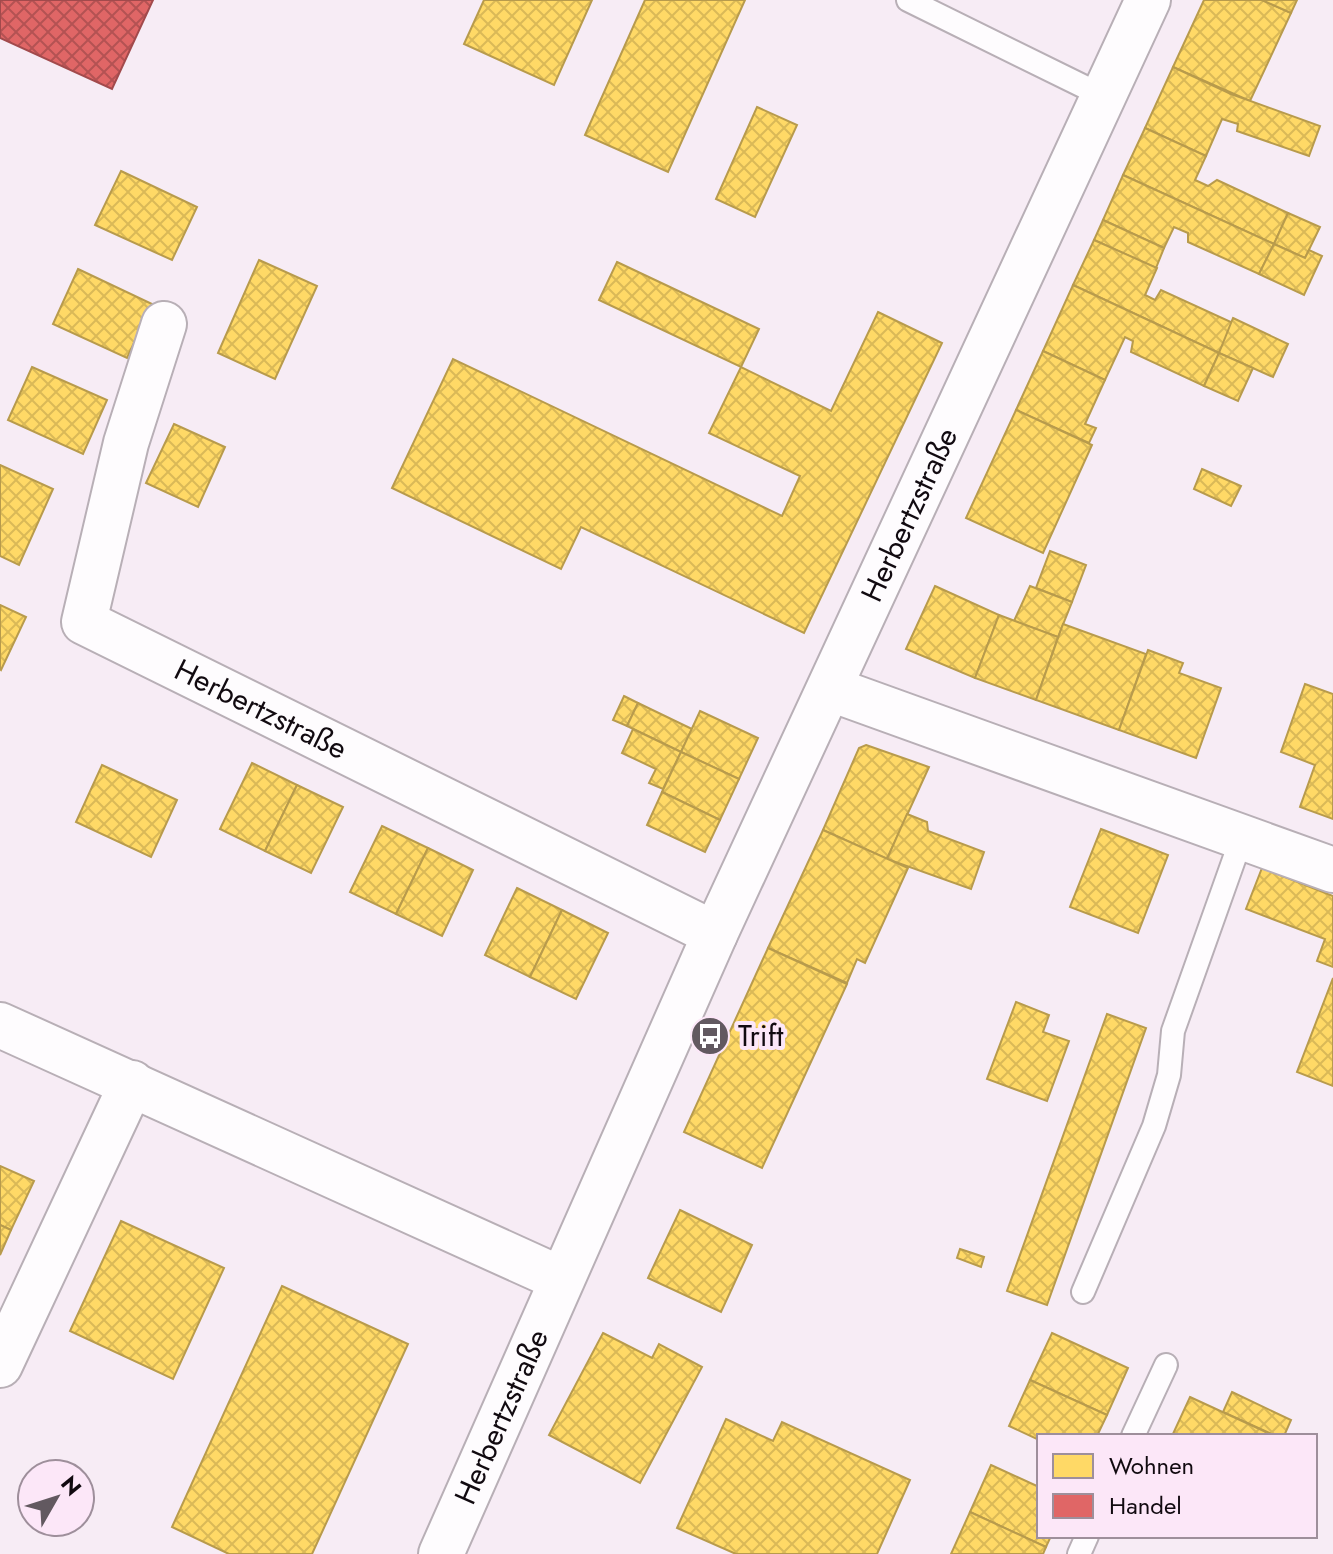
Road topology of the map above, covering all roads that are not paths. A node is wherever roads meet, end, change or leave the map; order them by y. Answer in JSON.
{"nodes":[{"id":1,"x":908,"y":0,"type":"edge"},
{"id":2,"x":1148,"y":0,"type":"edge"},
{"id":3,"x":1103,"y":96,"type":"junction"},
{"id":4,"x":164,"y":324,"type":"dead end"},
{"id":5,"x":831,"y":689,"type":"junction"},
{"id":6,"x":1242,"y":837,"type":"junction"},
{"id":7,"x":1333,"y":870,"type":"edge"},
{"id":8,"x":715,"y":934,"type":"junction"},
{"id":9,"x":0,"y":1025,"type":"edge"},
{"id":10,"x":132,"y":1083,"type":"junction"},
{"id":11,"x":561,"y":1279,"type":"junction"},
{"id":12,"x":1083,"y":1292,"type":"dead end"},
{"id":13,"x":0,"y":1365,"type":"edge"},
{"id":14,"x":1166,"y":1365,"type":"dead end"},
{"id":15,"x":1134,"y":1434,"type":"edge"},
{"id":16,"x":441,"y":1554,"type":"edge"}],
"edges":[{"from":1,"to":3,"type":"lane"},
{"from":2,"to":3,"type":"street","name":"Herbertzstraße"},
{"from":3,"to":5,"type":"street","name":"Herbertzstraße"},
{"from":4,"to":8,"type":"street","name":"Herbertzstraße"},
{"from":5,"to":6,"type":"street"},
{"from":5,"to":8,"type":"street","name":"Herbertzstraße"},
{"from":6,"to":7,"type":"street"},
{"from":6,"to":12,"type":"lane"},
{"from":8,"to":11,"type":"street","name":"Herbertzstraße"},
{"from":9,"to":10,"type":"street"},
{"from":10,"to":11,"type":"street"},
{"from":10,"to":13,"type":"street"},
{"from":11,"to":16,"type":"street","name":"Herbertzstraße"},
{"from":14,"to":15,"type":"lane"}]}
